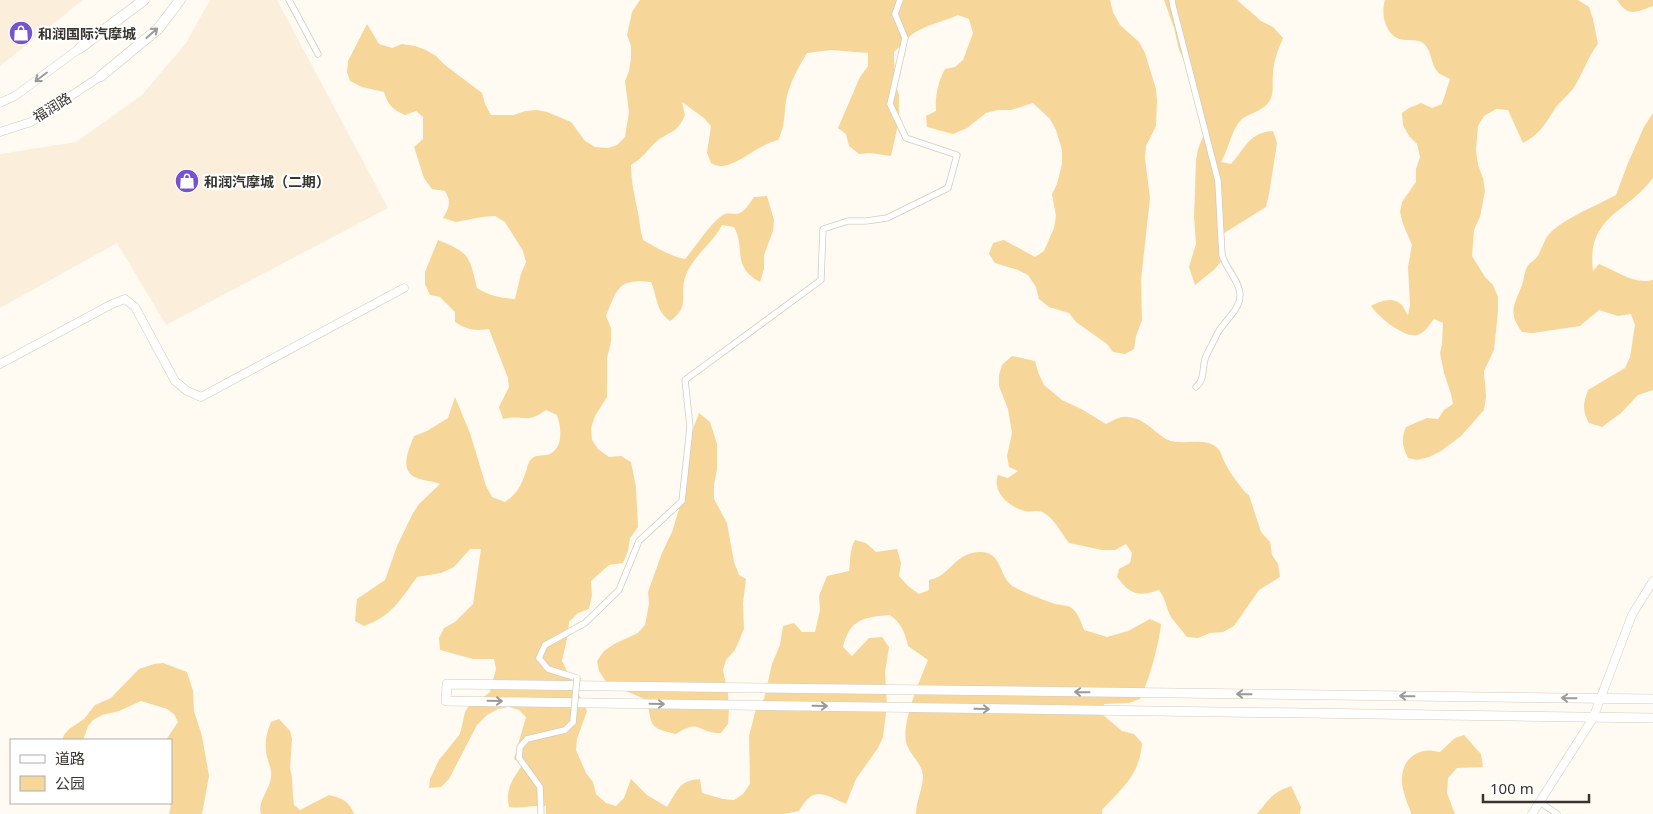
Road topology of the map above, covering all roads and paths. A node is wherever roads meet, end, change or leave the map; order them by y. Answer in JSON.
{"nodes":[{"id":1,"x":144,"y":0,"type":"edge"},
{"id":2,"x":180,"y":0,"type":"edge"},
{"id":3,"x":289,"y":0,"type":"edge"},
{"id":4,"x":900,"y":0,"type":"edge"},
{"id":5,"x":1172,"y":0,"type":"edge"},
{"id":6,"x":80,"y":48,"type":"joint"},
{"id":7,"x":318,"y":54,"type":"dead end"},
{"id":8,"x":101,"y":76,"type":"joint"},
{"id":9,"x":0,"y":103,"type":"edge"},
{"id":10,"x":0,"y":132,"type":"edge"},
{"id":11,"x":404,"y":288,"type":"dead end"},
{"id":12,"x":0,"y":364,"type":"edge"},
{"id":13,"x":1196,"y":387,"type":"dead end"},
{"id":14,"x":1653,"y":581,"type":"edge"},
{"id":15,"x":1600,"y":698,"type":"junction"},
{"id":16,"x":1653,"y":698,"type":"edge"},
{"id":17,"x":1593,"y":718,"type":"junction"},
{"id":18,"x":1653,"y":718,"type":"edge"},
{"id":19,"x":1540,"y":802,"type":"junction"},
{"id":20,"x":542,"y":814,"type":"edge"},
{"id":21,"x":1532,"y":814,"type":"edge"},
{"id":22,"x":1557,"y":814,"type":"edge"}],
"edges":[{"from":1,"to":6,"type":"highway"},
{"from":8,"to":2,"type":"highway","one_way":true},
{"from":3,"to":7,"type":"street"},
{"from":4,"to":20,"type":"street","bridge":true},
{"from":5,"to":13,"type":"street"},
{"from":6,"to":9,"type":"street","name":"福润路","one_way":true},
{"from":8,"to":10,"type":"street","name":"福润路"},
{"from":11,"to":12,"type":"street"},
{"from":14,"to":15,"type":"street"},
{"from":15,"to":16,"type":"main road"},
{"from":15,"to":17,"type":"street"},
{"from":15,"to":17,"type":"main road","one_way":true},
{"from":17,"to":18,"type":"main road"},
{"from":17,"to":19,"type":"street"},
{"from":19,"to":21,"type":"street"},
{"from":19,"to":22,"type":"street"}]}
